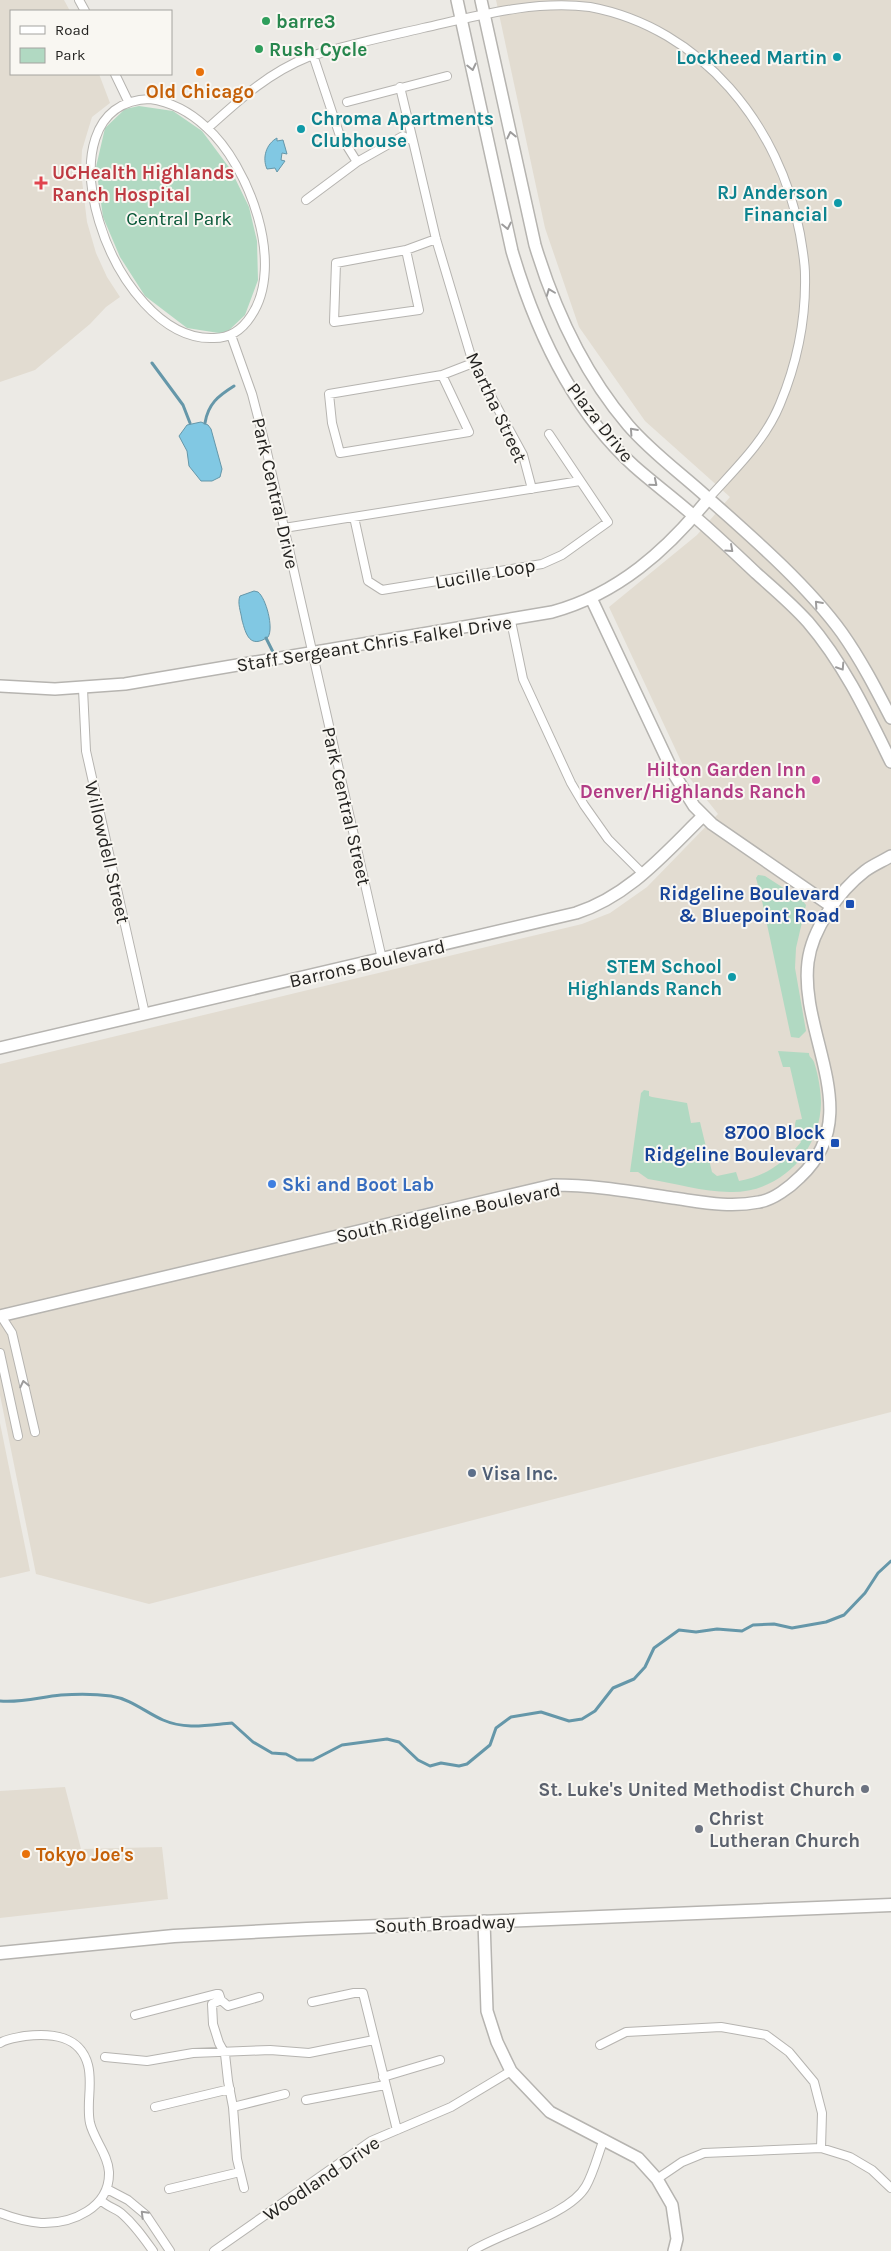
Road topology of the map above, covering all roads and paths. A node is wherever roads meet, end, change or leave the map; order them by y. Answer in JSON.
{"nodes":[{"id":1,"x":457,"y":0,"type":"edge"},
{"id":2,"x":481,"y":0,"type":"edge"},
{"id":3,"x":484,"y":14,"type":"junction"},
{"id":4,"x":461,"y":19,"type":"junction"},
{"id":5,"x":313,"y":55,"type":"junction"},
{"id":6,"x":115,"y":75,"type":"edge"},
{"id":7,"x":446,"y":76,"type":"dead end"},
{"id":8,"x":400,"y":87,"type":"junction"},
{"id":9,"x":128,"y":101,"type":"junction"},
{"id":10,"x":347,"y":102,"type":"dead end"},
{"id":11,"x":208,"y":128,"type":"junction"},
{"id":12,"x":413,"y":140,"type":"junction"},
{"id":13,"x":357,"y":162,"type":"junction"},
{"id":14,"x":306,"y":200,"type":"dead end"},
{"id":15,"x":436,"y":239,"type":"junction"},
{"id":16,"x":406,"y":250,"type":"junction"},
{"id":17,"x":231,"y":335,"type":"junction"},
{"id":18,"x":473,"y":363,"type":"junction"},
{"id":19,"x":442,"y":375,"type":"junction"},
{"id":20,"x":549,"y":434,"type":"dead end"},
{"id":21,"x":580,"y":481,"type":"junction"},
{"id":22,"x":532,"y":489,"type":"junction"},
{"id":23,"x":708,"y":498,"type":"junction"},
{"id":24,"x":694,"y":516,"type":"junction"},
{"id":25,"x":354,"y":517,"type":"junction"},
{"id":26,"x":284,"y":528,"type":"junction"},
{"id":27,"x":591,"y":598,"type":"junction"},
{"id":28,"x":511,"y":621,"type":"junction"},
{"id":29,"x":313,"y":653,"type":"junction"},
{"id":30,"x":0,"y":686,"type":"edge"},
{"id":31,"x":83,"y":689,"type":"junction"},
{"id":32,"x":891,"y":718,"type":"edge"},
{"id":33,"x":891,"y":762,"type":"edge"},
{"id":34,"x":703,"y":816,"type":"junction"},
{"id":35,"x":891,"y":856,"type":"edge"},
{"id":36,"x":643,"y":874,"type":"junction"},
{"id":37,"x":831,"y":906,"type":"junction"},
{"id":38,"x":382,"y":959,"type":"junction"},
{"id":39,"x":145,"y":1014,"type":"junction"},
{"id":40,"x":0,"y":1048,"type":"edge"},
{"id":41,"x":0,"y":1316,"type":"edge"},
{"id":42,"x":0,"y":1353,"type":"edge"},
{"id":43,"x":34,"y":1432,"type":"dead end"},
{"id":44,"x":18,"y":1436,"type":"dead end"},
{"id":45,"x":891,"y":1905,"type":"edge"},
{"id":46,"x":484,"y":1921,"type":"junction"},
{"id":47,"x":0,"y":1953,"type":"edge"},
{"id":48,"x":218,"y":1997,"type":"junction"},
{"id":49,"x":259,"y":1997,"type":"dead end"},
{"id":50,"x":312,"y":2002,"type":"dead end"},
{"id":51,"x":135,"y":2015,"type":"dead end"},
{"id":52,"x":374,"y":2040,"type":"junction"},
{"id":53,"x":0,"y":2043,"type":"edge"},
{"id":54,"x":600,"y":2045,"type":"dead end"},
{"id":55,"x":225,"y":2054,"type":"junction"},
{"id":56,"x":105,"y":2057,"type":"dead end"},
{"id":57,"x":440,"y":2060,"type":"dead end"},
{"id":58,"x":512,"y":2071,"type":"junction"},
{"id":59,"x":383,"y":2077,"type":"junction"},
{"id":60,"x":384,"y":2085,"type":"junction"},
{"id":61,"x":230,"y":2088,"type":"junction"},
{"id":62,"x":285,"y":2094,"type":"dead end"},
{"id":63,"x":306,"y":2100,"type":"dead end"},
{"id":64,"x":233,"y":2106,"type":"junction"},
{"id":65,"x":155,"y":2107,"type":"dead end"},
{"id":66,"x":397,"y":2130,"type":"junction"},
{"id":67,"x":604,"y":2139,"type":"junction"},
{"id":68,"x":821,"y":2148,"type":"junction"},
{"id":69,"x":240,"y":2172,"type":"junction"},
{"id":70,"x":657,"y":2179,"type":"junction"},
{"id":71,"x":244,"y":2188,"type":"dead end"},
{"id":72,"x":891,"y":2188,"type":"edge"},
{"id":73,"x":107,"y":2189,"type":"junction"},
{"id":74,"x":169,"y":2189,"type":"dead end"},
{"id":75,"x":101,"y":2200,"type":"junction"},
{"id":76,"x":0,"y":2213,"type":"edge"},
{"id":77,"x":152,"y":2251,"type":"edge"},
{"id":78,"x":170,"y":2251,"type":"edge"},
{"id":79,"x":214,"y":2251,"type":"edge"},
{"id":80,"x":472,"y":2251,"type":"edge"},
{"id":81,"x":674,"y":2251,"type":"edge"}],
"edges":[{"from":1,"to":4,"type":"street","name":"Plaza Drive"},
{"from":2,"to":3,"type":"street","name":"Plaza Drive"},
{"from":3,"to":4,"type":"street"},
{"from":23,"to":3,"type":"street","name":"Plaza Drive","one_way":true},
{"from":3,"to":23,"type":"street"},
{"from":4,"to":5,"type":"street"},
{"from":4,"to":24,"type":"street","name":"Plaza Drive","one_way":true},
{"from":5,"to":11,"type":"street"},
{"from":5,"to":13,"type":"street"},
{"from":6,"to":9,"type":"street"},
{"from":7,"to":8,"type":"street"},
{"from":8,"to":10,"type":"street"},
{"from":8,"to":12,"type":"street","name":"Martha Street"},
{"from":9,"to":11,"type":"street"},
{"from":9,"to":17,"type":"street"},
{"from":11,"to":17,"type":"street"},
{"from":12,"to":13,"type":"street"},
{"from":12,"to":15,"type":"street","name":"Martha Street"},
{"from":13,"to":14,"type":"street"},
{"from":15,"to":16,"type":"street"},
{"from":15,"to":18,"type":"street","name":"Martha Street"},
{"from":16,"to":16,"type":"street"},
{"from":17,"to":26,"type":"street","name":"Park Central Drive"},
{"from":18,"to":19,"type":"street"},
{"from":18,"to":22,"type":"street","name":"Martha Street"},
{"from":19,"to":19,"type":"street"},
{"from":20,"to":21,"type":"street","name":"Lucille Loop"},
{"from":21,"to":22,"type":"street"},
{"from":21,"to":25,"type":"street","name":"Lucille Loop"},
{"from":22,"to":25,"type":"street","name":"Martha Street"},
{"from":23,"to":24,"type":"street","name":"Staff Sergeant Chris Falkel Drive"},
{"from":32,"to":23,"type":"street","name":"Plaza Drive","one_way":true},
{"from":24,"to":27,"type":"street","name":"Staff Sergeant Chris Falkel Drive"},
{"from":24,"to":33,"type":"street","name":"Plaza Drive","one_way":true},
{"from":25,"to":26,"type":"street","name":"Martha Street"},
{"from":26,"to":29,"type":"street","name":"Park Central Drive"},
{"from":27,"to":28,"type":"street","name":"Staff Sergeant Chris Falkel Drive"},
{"from":27,"to":34,"type":"street"},
{"from":28,"to":29,"type":"street","name":"Staff Sergeant Chris Falkel Drive"},
{"from":28,"to":36,"type":"street"},
{"from":29,"to":31,"type":"street","name":"Staff Sergeant Chris Falkel Drive"},
{"from":29,"to":38,"type":"street","name":"Park Central Street"},
{"from":30,"to":31,"type":"street","name":"Staff Sergeant Chris Falkel Drive"},
{"from":31,"to":39,"type":"street","name":"Willowdell Street"},
{"from":34,"to":36,"type":"street","name":"Barrons Boulevard"},
{"from":34,"to":37,"type":"street"},
{"from":35,"to":37,"type":"street","name":"South Ridgeline Boulevard"},
{"from":36,"to":38,"type":"street","name":"Barrons Boulevard"},
{"from":37,"to":41,"type":"street","name":"South Ridgeline Boulevard"},
{"from":38,"to":39,"type":"street","name":"Barrons Boulevard"},
{"from":39,"to":40,"type":"street","name":"Barrons Boulevard"},
{"from":43,"to":41,"type":"street","one_way":true},
{"from":42,"to":44,"type":"street"},
{"from":45,"to":46,"type":"main road","name":"South Broadway"},
{"from":46,"to":47,"type":"main road","name":"South Broadway"},
{"from":46,"to":58,"type":"street"},
{"from":48,"to":49,"type":"street"},
{"from":48,"to":51,"type":"street"},
{"from":48,"to":55,"type":"street"},
{"from":50,"to":52,"type":"street"},
{"from":52,"to":55,"type":"street"},
{"from":52,"to":59,"type":"street"},
{"from":53,"to":73,"type":"street"},
{"from":54,"to":68,"type":"street"},
{"from":55,"to":56,"type":"street"},
{"from":55,"to":61,"type":"street"},
{"from":57,"to":59,"type":"street"},
{"from":58,"to":66,"type":"street","name":"Woodland Drive"},
{"from":58,"to":67,"type":"street"},
{"from":59,"to":60,"type":"street"},
{"from":60,"to":63,"type":"street"},
{"from":60,"to":66,"type":"street"},
{"from":61,"to":64,"type":"street"},
{"from":61,"to":65,"type":"street"},
{"from":62,"to":64,"type":"street"},
{"from":64,"to":69,"type":"street"},
{"from":66,"to":79,"type":"street","name":"Woodland Drive"},
{"from":67,"to":70,"type":"street"},
{"from":67,"to":80,"type":"street"},
{"from":68,"to":70,"type":"street"},
{"from":68,"to":72,"type":"street"},
{"from":69,"to":71,"type":"street"},
{"from":69,"to":74,"type":"street"},
{"from":70,"to":81,"type":"street"},
{"from":73,"to":75,"type":"street"},
{"from":78,"to":73,"type":"street","one_way":true},
{"from":75,"to":76,"type":"street"},
{"from":75,"to":77,"type":"street"}]}
